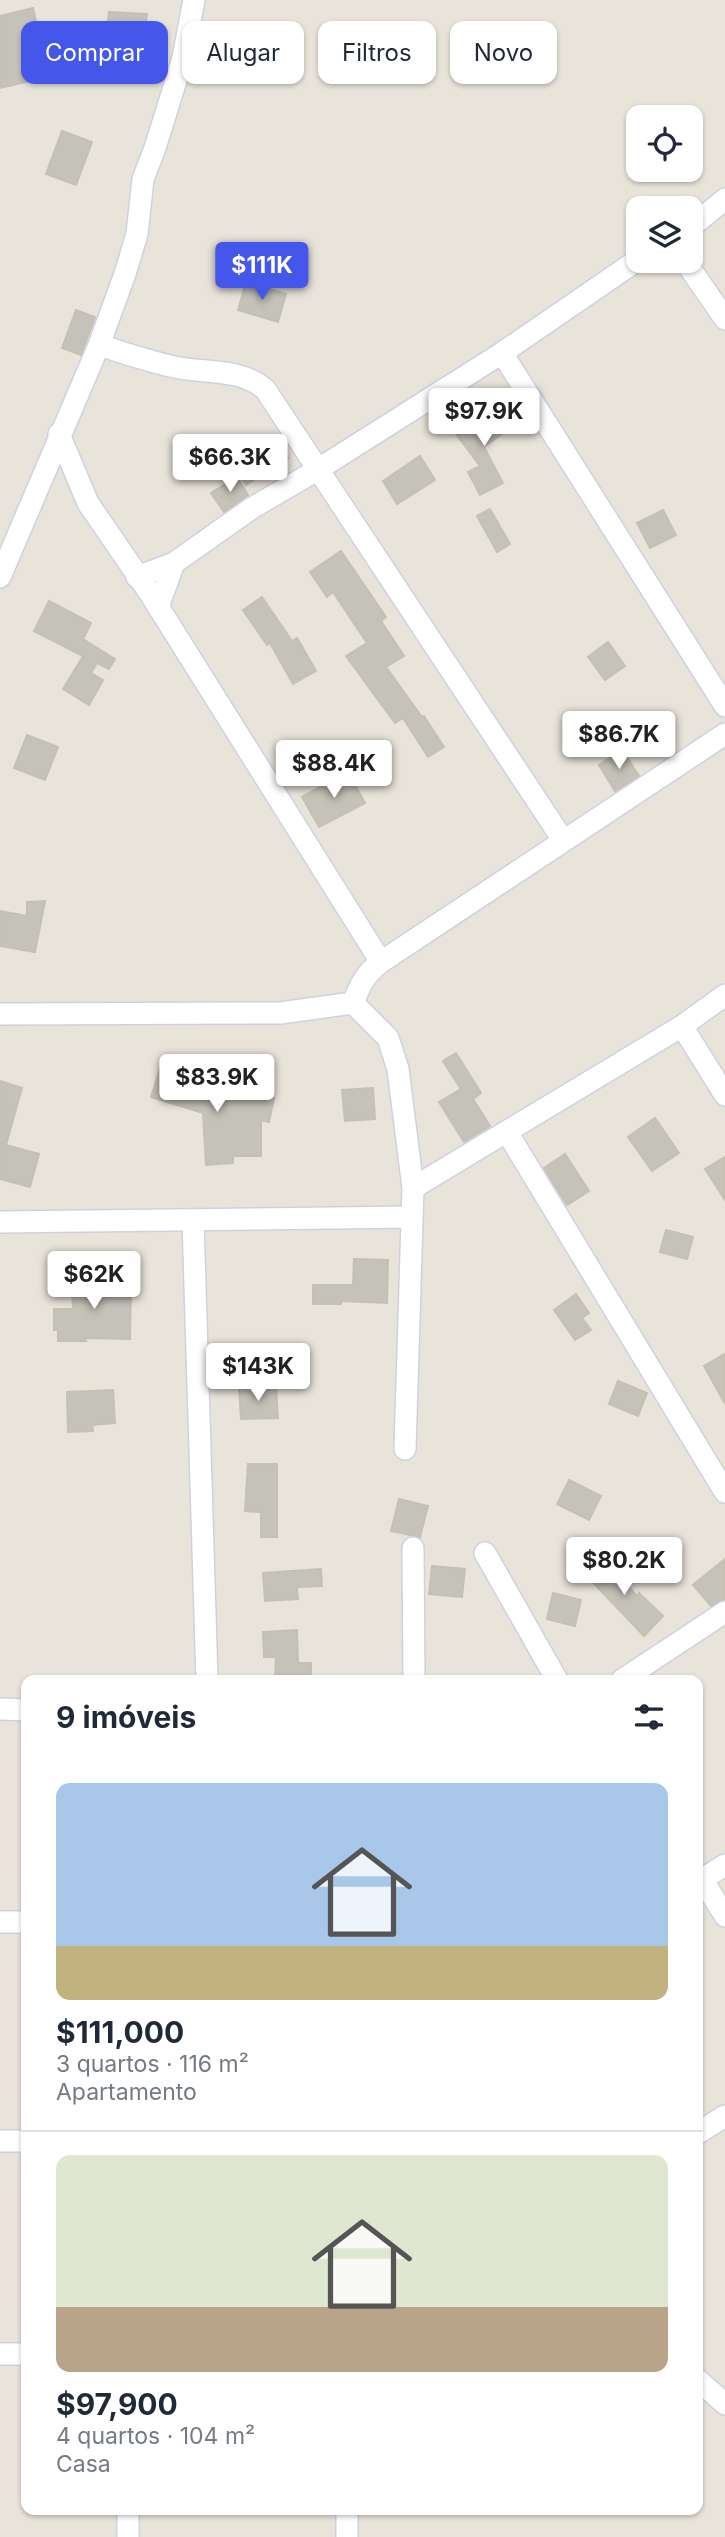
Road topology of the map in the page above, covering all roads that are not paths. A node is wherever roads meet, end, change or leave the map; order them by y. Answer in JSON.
{"nodes":[{"id":1,"x":194,"y":0,"type":"edge"},
{"id":2,"x":725,"y":199,"type":"edge"},
{"id":3,"x":703,"y":217,"type":"edge"},
{"id":4,"x":626,"y":268,"type":"edge"},
{"id":5,"x":693,"y":273,"type":"edge"},
{"id":6,"x":725,"y":319,"type":"edge"},
{"id":7,"x":99,"y":345,"type":"junction"},
{"id":8,"x":502,"y":353,"type":"junction"},
{"id":9,"x":59,"y":435,"type":"junction"},
{"id":10,"x":317,"y":470,"type":"junction"},
{"id":11,"x":174,"y":563,"type":"junction"},
{"id":12,"x":0,"y":577,"type":"edge"},
{"id":13,"x":137,"y":577,"type":"junction"},
{"id":14,"x":158,"y":607,"type":"junction"},
{"id":15,"x":725,"y":706,"type":"edge"},
{"id":16,"x":725,"y":734,"type":"edge"},
{"id":17,"x":563,"y":840,"type":"junction"},
{"id":18,"x":381,"y":962,"type":"junction"},
{"id":19,"x":725,"y":995,"type":"edge"},
{"id":20,"x":354,"y":1003,"type":"junction"},
{"id":21,"x":0,"y":1014,"type":"edge"},
{"id":22,"x":682,"y":1026,"type":"junction"},
{"id":23,"x":725,"y":1095,"type":"edge"},
{"id":24,"x":507,"y":1132,"type":"junction"},
{"id":25,"x":413,"y":1188,"type":"junction"},
{"id":26,"x":412,"y":1217,"type":"junction"},
{"id":27,"x":193,"y":1220,"type":"junction"},
{"id":28,"x":0,"y":1222,"type":"edge"},
{"id":29,"x":405,"y":1449,"type":"dead end"},
{"id":30,"x":725,"y":1492,"type":"edge"},
{"id":31,"x":413,"y":1548,"type":"dead end"},
{"id":32,"x":485,"y":1553,"type":"dead end"},
{"id":33,"x":725,"y":1612,"type":"edge"},
{"id":34,"x":208,"y":1675,"type":"edge"},
{"id":35,"x":414,"y":1675,"type":"edge"},
{"id":36,"x":554,"y":1675,"type":"edge"},
{"id":37,"x":630,"y":1675,"type":"edge"},
{"id":38,"x":0,"y":1709,"type":"edge"},
{"id":39,"x":21,"y":1710,"type":"edge"},
{"id":40,"x":725,"y":1865,"type":"edge"},
{"id":41,"x":703,"y":1879,"type":"edge"},
{"id":42,"x":703,"y":1885,"type":"edge"},
{"id":43,"x":725,"y":1916,"type":"edge"},
{"id":44,"x":0,"y":1922,"type":"edge"},
{"id":45,"x":21,"y":1922,"type":"edge"},
{"id":46,"x":725,"y":2116,"type":"edge"},
{"id":47,"x":703,"y":2130,"type":"edge"},
{"id":48,"x":0,"y":2141,"type":"edge"},
{"id":49,"x":21,"y":2141,"type":"edge"},
{"id":50,"x":0,"y":2354,"type":"edge"},
{"id":51,"x":21,"y":2354,"type":"edge"},
{"id":52,"x":703,"y":2384,"type":"edge"},
{"id":53,"x":725,"y":2404,"type":"edge"},
{"id":54,"x":128,"y":2515,"type":"edge"},
{"id":55,"x":347,"y":2515,"type":"edge"},
{"id":56,"x":128,"y":2537,"type":"edge"},
{"id":57,"x":347,"y":2537,"type":"edge"}],
"edges":[{"from":1,"to":7,"type":"street"},
{"from":2,"to":3,"type":"street"},
{"from":4,"to":8,"type":"street"},
{"from":5,"to":6,"type":"street"},
{"from":7,"to":9,"type":"street"},
{"from":7,"to":10,"type":"street"},
{"from":8,"to":10,"type":"street"},
{"from":8,"to":15,"type":"street"},
{"from":9,"to":12,"type":"street"},
{"from":9,"to":13,"type":"street"},
{"from":10,"to":11,"type":"street"},
{"from":10,"to":17,"type":"street"},
{"from":11,"to":13,"type":"street"},
{"from":11,"to":14,"type":"street"},
{"from":13,"to":14,"type":"street"},
{"from":14,"to":18,"type":"street"},
{"from":16,"to":17,"type":"street"},
{"from":17,"to":18,"type":"street"},
{"from":18,"to":20,"type":"street"},
{"from":19,"to":22,"type":"street"},
{"from":20,"to":21,"type":"street"},
{"from":20,"to":25,"type":"street"},
{"from":22,"to":23,"type":"street"},
{"from":22,"to":24,"type":"street"},
{"from":24,"to":25,"type":"street"},
{"from":24,"to":30,"type":"street"},
{"from":25,"to":26,"type":"street"},
{"from":26,"to":27,"type":"street"},
{"from":26,"to":29,"type":"street"},
{"from":27,"to":28,"type":"street"},
{"from":27,"to":34,"type":"street"},
{"from":31,"to":35,"type":"street"},
{"from":32,"to":36,"type":"street"},
{"from":33,"to":37,"type":"street"},
{"from":38,"to":39,"type":"street"},
{"from":40,"to":41,"type":"street"},
{"from":42,"to":43,"type":"street"},
{"from":44,"to":45,"type":"street"},
{"from":46,"to":47,"type":"street"},
{"from":48,"to":49,"type":"street"},
{"from":50,"to":51,"type":"street"},
{"from":52,"to":53,"type":"street"},
{"from":54,"to":56,"type":"street"},
{"from":55,"to":57,"type":"street"}]}
